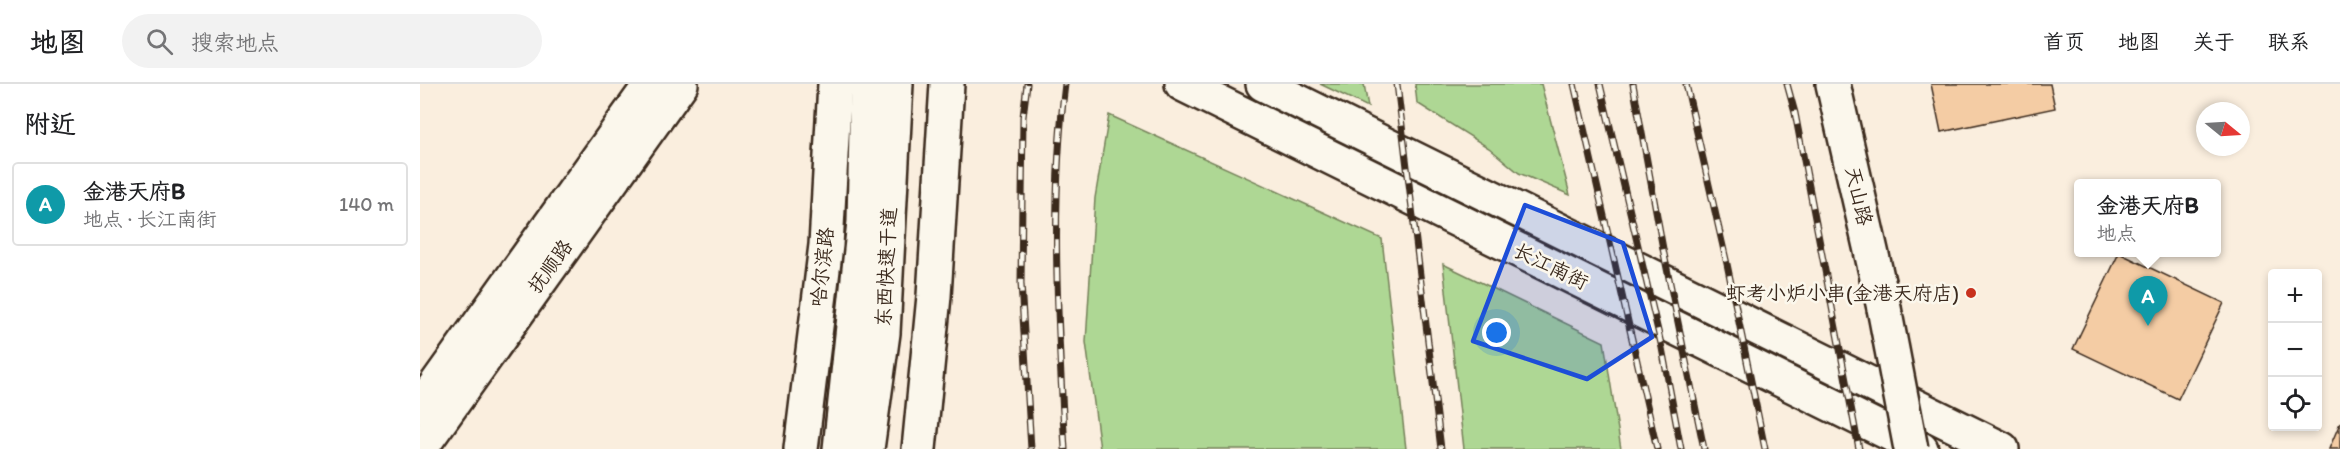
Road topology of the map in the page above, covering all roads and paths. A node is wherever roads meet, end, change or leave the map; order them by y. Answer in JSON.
{"nodes":[{"id":1,"x":651,"y":84,"type":"edge"},
{"id":2,"x":681,"y":84,"type":"edge"},
{"id":3,"x":835,"y":84,"type":"edge"},
{"id":4,"x":867,"y":84,"type":"edge"},
{"id":5,"x":896,"y":84,"type":"edge"},
{"id":6,"x":947,"y":84,"type":"edge"},
{"id":7,"x":1182,"y":84,"type":"edge"},
{"id":8,"x":1263,"y":84,"type":"edge"},
{"id":9,"x":1833,"y":84,"type":"edge"},
{"id":10,"x":420,"y":407,"type":"edge"},
{"id":11,"x":420,"y":449,"type":"edge"},
{"id":12,"x":801,"y":449,"type":"edge"},
{"id":13,"x":840,"y":449,"type":"edge"},
{"id":14,"x":867,"y":449,"type":"edge"},
{"id":15,"x":919,"y":449,"type":"edge"},
{"id":16,"x":1911,"y":449,"type":"edge"},
{"id":17,"x":1921,"y":449,"type":"edge"},
{"id":18,"x":2002,"y":449,"type":"edge"}],
"edges":[{"from":1,"to":10,"type":"main road","name":"抚顺路"},
{"from":2,"to":11,"type":"main road","name":"抚顺路"},
{"from":3,"to":12,"type":"main road","name":"哈尔滨路"},
{"from":4,"to":13,"type":"main road","name":"东西快速干道"},
{"from":5,"to":14,"type":"main road","name":"东西快速干道"},
{"from":6,"to":15,"type":"main road"},
{"from":7,"to":17,"type":"main road","name":"长江南街"},
{"from":8,"to":18,"type":"main road","name":"长江南街"},
{"from":9,"to":16,"type":"main road","name":"天山路","bridge":true}]}
